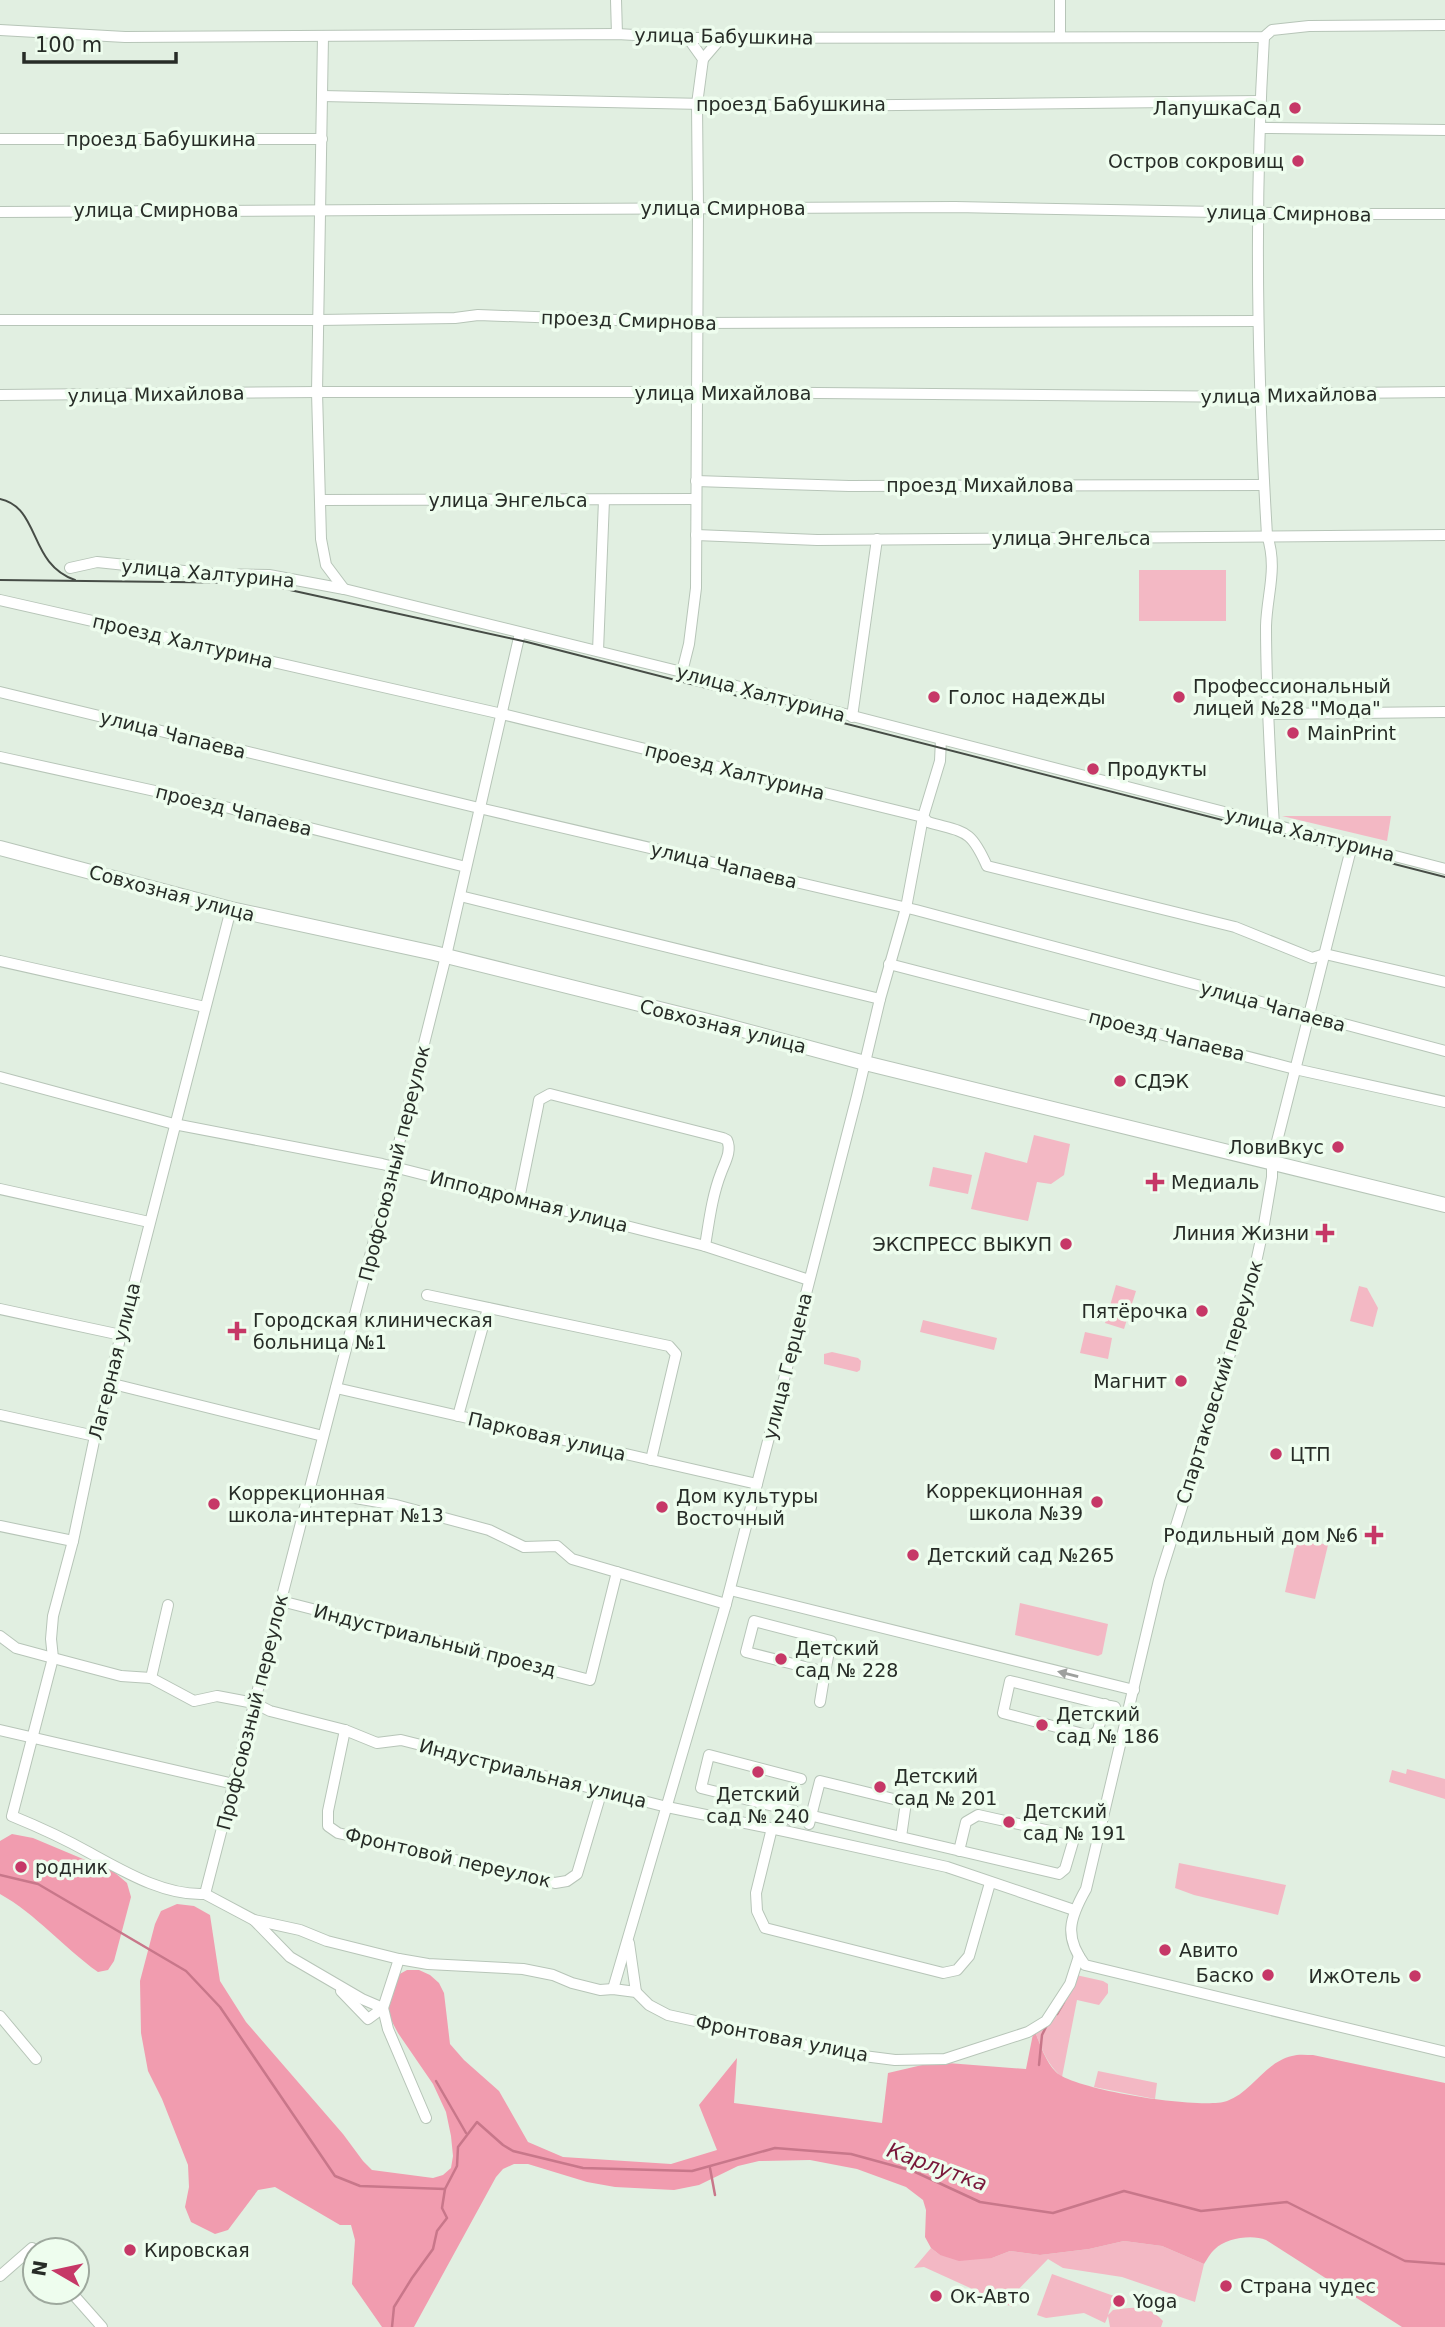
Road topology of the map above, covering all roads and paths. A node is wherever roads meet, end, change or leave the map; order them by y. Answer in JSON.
{"nodes":[{"id":1,"x":616,"y":0,"type":"edge"},
{"id":2,"x":1060,"y":0,"type":"edge"},
{"id":3,"x":1445,"y":25,"type":"edge"},
{"id":4,"x":0,"y":30,"type":"edge"},
{"id":5,"x":617,"y":34,"type":"junction"},
{"id":6,"x":323,"y":36,"type":"junction"},
{"id":7,"x":1060,"y":36,"type":"junction"},
{"id":8,"x":1264,"y":37,"type":"junction"},
{"id":9,"x":688,"y":38,"type":"junction"},
{"id":10,"x":721,"y":38,"type":"junction"},
{"id":11,"x":703,"y":60,"type":"junction"},
{"id":12,"x":322,"y":96,"type":"junction"},
{"id":13,"x":1260,"y":101,"type":"junction"},
{"id":14,"x":697,"y":104,"type":"junction"},
{"id":15,"x":1261,"y":128,"type":"junction"},
{"id":16,"x":1445,"y":130,"type":"edge"},
{"id":17,"x":0,"y":139,"type":"edge"},
{"id":18,"x":322,"y":139,"type":"junction"},
{"id":19,"x":698,"y":209,"type":"junction"},
{"id":20,"x":320,"y":210,"type":"junction"},
{"id":21,"x":0,"y":212,"type":"edge"},
{"id":22,"x":1259,"y":213,"type":"junction"},
{"id":23,"x":1445,"y":214,"type":"edge"},
{"id":24,"x":0,"y":320,"type":"edge"},
{"id":25,"x":319,"y":320,"type":"junction"},
{"id":26,"x":1258,"y":321,"type":"junction"},
{"id":27,"x":696,"y":323,"type":"junction"},
{"id":28,"x":317,"y":392,"type":"junction"},
{"id":29,"x":696,"y":392,"type":"junction"},
{"id":30,"x":1445,"y":392,"type":"edge"},
{"id":31,"x":0,"y":395,"type":"edge"},
{"id":32,"x":1258,"y":397,"type":"junction"},
{"id":33,"x":696,"y":481,"type":"junction"},
{"id":34,"x":1264,"y":485,"type":"junction"},
{"id":35,"x":695,"y":499,"type":"junction"},
{"id":36,"x":321,"y":500,"type":"junction"},
{"id":37,"x":604,"y":500,"type":"junction"},
{"id":38,"x":696,"y":535,"type":"junction"},
{"id":39,"x":1267,"y":535,"type":"junction"},
{"id":40,"x":1445,"y":536,"type":"edge"},
{"id":41,"x":877,"y":539,"type":"junction"},
{"id":42,"x":70,"y":568,"type":"dead end"},
{"id":43,"x":344,"y":589,"type":"junction"},
{"id":44,"x":0,"y":600,"type":"edge"},
{"id":45,"x":520,"y":633,"type":"junction"},
{"id":46,"x":598,"y":651,"type":"junction"},
{"id":47,"x":682,"y":672,"type":"junction"},
{"id":48,"x":0,"y":692,"type":"edge"},
{"id":49,"x":1445,"y":712,"type":"edge"},
{"id":50,"x":502,"y":713,"type":"junction"},
{"id":51,"x":1268,"y":714,"type":"junction"},
{"id":52,"x":852,"y":717,"type":"junction"},
{"id":53,"x":941,"y":739,"type":"junction"},
{"id":54,"x":0,"y":757,"type":"edge"},
{"id":55,"x":479,"y":808,"type":"junction"},
{"id":56,"x":923,"y":817,"type":"junction"},
{"id":57,"x":1274,"y":826,"type":"junction"},
{"id":58,"x":1352,"y":845,"type":"junction"},
{"id":59,"x":0,"y":848,"type":"edge"},
{"id":60,"x":466,"y":867,"type":"junction"},
{"id":61,"x":1445,"y":869,"type":"edge"},
{"id":62,"x":460,"y":896,"type":"junction"},
{"id":63,"x":906,"y":908,"type":"junction"},
{"id":64,"x":231,"y":909,"type":"junction"},
{"id":65,"x":1325,"y":954,"type":"junction"},
{"id":66,"x":446,"y":956,"type":"junction"},
{"id":67,"x":0,"y":961,"type":"edge"},
{"id":68,"x":889,"y":964,"type":"junction"},
{"id":69,"x":1445,"y":982,"type":"edge"},
{"id":70,"x":880,"y":999,"type":"junction"},
{"id":71,"x":205,"y":1007,"type":"junction"},
{"id":72,"x":1308,"y":1015,"type":"junction"},
{"id":73,"x":1445,"y":1051,"type":"edge"},
{"id":74,"x":865,"y":1063,"type":"junction"},
{"id":75,"x":1295,"y":1069,"type":"junction"},
{"id":76,"x":0,"y":1077,"type":"edge"},
{"id":77,"x":1445,"y":1102,"type":"edge"},
{"id":78,"x":174,"y":1124,"type":"junction"},
{"id":79,"x":1272,"y":1161,"type":"junction"},
{"id":80,"x":393,"y":1167,"type":"junction"},
{"id":81,"x":0,"y":1189,"type":"edge"},
{"id":82,"x":519,"y":1199,"type":"junction"},
{"id":83,"x":1445,"y":1205,"type":"edge"},
{"id":84,"x":149,"y":1222,"type":"junction"},
{"id":85,"x":705,"y":1246,"type":"junction"},
{"id":86,"x":809,"y":1280,"type":"junction"},
{"id":87,"x":427,"y":1295,"type":"dead end"},
{"id":88,"x":488,"y":1308,"type":"junction"},
{"id":89,"x":0,"y":1309,"type":"edge"},
{"id":90,"x":121,"y":1335,"type":"junction"},
{"id":91,"x":108,"y":1384,"type":"junction"},
{"id":92,"x":336,"y":1388,"type":"junction"},
{"id":93,"x":0,"y":1415,"type":"edge"},
{"id":94,"x":458,"y":1416,"type":"junction"},
{"id":95,"x":95,"y":1436,"type":"junction"},
{"id":96,"x":323,"y":1436,"type":"junction"},
{"id":97,"x":651,"y":1460,"type":"junction"},
{"id":98,"x":757,"y":1484,"type":"junction"},
{"id":99,"x":309,"y":1490,"type":"junction"},
{"id":100,"x":0,"y":1526,"type":"edge"},
{"id":101,"x":73,"y":1541,"type":"junction"},
{"id":102,"x":617,"y":1572,"type":"junction"},
{"id":103,"x":730,"y":1590,"type":"junction"},
{"id":104,"x":281,"y":1601,"type":"junction"},
{"id":105,"x":726,"y":1604,"type":"junction"},
{"id":106,"x":168,"y":1605,"type":"dead end"},
{"id":107,"x":757,"y":1608,"type":"dead end"},
{"id":108,"x":754,"y":1621,"type":"junction"},
{"id":109,"x":0,"y":1636,"type":"edge"},
{"id":110,"x":53,"y":1658,"type":"junction"},
{"id":111,"x":824,"y":1672,"type":"junction"},
{"id":112,"x":151,"y":1678,"type":"junction"},
{"id":113,"x":1134,"y":1690,"type":"junction"},
{"id":114,"x":820,"y":1702,"type":"dead end"},
{"id":115,"x":254,"y":1703,"type":"junction"},
{"id":116,"x":1110,"y":1706,"type":"joint"},
{"id":117,"x":0,"y":1730,"type":"edge"},
{"id":118,"x":345,"y":1730,"type":"junction"},
{"id":119,"x":33,"y":1738,"type":"junction"},
{"id":120,"x":801,"y":1779,"type":"dead end"},
{"id":121,"x":234,"y":1783,"type":"junction"},
{"id":122,"x":601,"y":1790,"type":"junction"},
{"id":123,"x":667,"y":1807,"type":"junction"},
{"id":124,"x":791,"y":1820,"type":"dead end"},
{"id":125,"x":772,"y":1828,"type":"junction"},
{"id":126,"x":901,"y":1837,"type":"junction"},
{"id":127,"x":960,"y":1851,"type":"junction"},
{"id":128,"x":990,"y":1883,"type":"junction"},
{"id":129,"x":205,"y":1894,"type":"junction"},
{"id":130,"x":1074,"y":1910,"type":"junction"},
{"id":131,"x":254,"y":1920,"type":"junction"},
{"id":132,"x":629,"y":1937,"type":"junction"},
{"id":133,"x":1079,"y":1956,"type":"junction"},
{"id":134,"x":399,"y":1959,"type":"junction"},
{"id":135,"x":613,"y":1989,"type":"junction"},
{"id":136,"x":636,"y":1992,"type":"junction"},
{"id":137,"x":383,"y":2008,"type":"junction"},
{"id":138,"x":0,"y":2017,"type":"edge"},
{"id":139,"x":1445,"y":2052,"type":"edge"},
{"id":140,"x":36,"y":2059,"type":"dead end"},
{"id":141,"x":426,"y":2118,"type":"dead end"},
{"id":142,"x":21,"y":2259,"type":"edge"},
{"id":143,"x":0,"y":2276,"type":"edge"},
{"id":144,"x":83,"y":2306,"type":"edge"},
{"id":145,"x":102,"y":2327,"type":"edge"}],
"edges":[{"from":1,"to":5,"type":"street"},
{"from":2,"to":7,"type":"street"},
{"from":3,"to":8,"type":"street","name":"улица Бабушкина"},
{"from":4,"to":6,"type":"street","name":"улица Бабушкина"},
{"from":5,"to":6,"type":"street","name":"улица Бабушкина"},
{"from":5,"to":9,"type":"street","name":"улица Бабушкина"},
{"from":6,"to":12,"type":"street"},
{"from":7,"to":8,"type":"street","name":"улица Бабушкина"},
{"from":7,"to":10,"type":"street","name":"улица Бабушкина"},
{"from":8,"to":13,"type":"street"},
{"from":9,"to":10,"type":"street","name":"улица Бабушкина"},
{"from":9,"to":11,"type":"street"},
{"from":10,"to":11,"type":"street"},
{"from":11,"to":14,"type":"street"},
{"from":12,"to":14,"type":"street","name":"проезд Бабушкина"},
{"from":12,"to":18,"type":"street"},
{"from":13,"to":14,"type":"street","name":"проезд Бабушкина"},
{"from":13,"to":15,"type":"street"},
{"from":14,"to":19,"type":"street"},
{"from":15,"to":16,"type":"street"},
{"from":15,"to":22,"type":"street"},
{"from":17,"to":18,"type":"street","name":"проезд Бабушкина"},
{"from":18,"to":20,"type":"street"},
{"from":19,"to":20,"type":"street","name":"улица Смирнова"},
{"from":19,"to":22,"type":"street","name":"улица Смирнова"},
{"from":19,"to":27,"type":"street"},
{"from":20,"to":21,"type":"street","name":"улица Смирнова"},
{"from":20,"to":25,"type":"street"},
{"from":22,"to":23,"type":"street","name":"улица Смирнова"},
{"from":22,"to":26,"type":"street"},
{"from":24,"to":25,"type":"street","name":"проезд Смирнова"},
{"from":25,"to":27,"type":"street","name":"проезд Смирнова"},
{"from":25,"to":28,"type":"street"},
{"from":26,"to":27,"type":"street","name":"проезд Смирнова"},
{"from":26,"to":32,"type":"street"},
{"from":27,"to":29,"type":"street"},
{"from":28,"to":29,"type":"street","name":"улица Михайлова"},
{"from":28,"to":31,"type":"street","name":"улица Михайлова"},
{"from":28,"to":36,"type":"street"},
{"from":29,"to":32,"type":"street","name":"улица Михайлова"},
{"from":29,"to":33,"type":"street"},
{"from":30,"to":32,"type":"street","name":"улица Михайлова"},
{"from":32,"to":34,"type":"street"},
{"from":33,"to":34,"type":"street","name":"проезд Михайлова"},
{"from":33,"to":35,"type":"street"},
{"from":34,"to":39,"type":"street"},
{"from":35,"to":37,"type":"street","name":"улица Энгельса"},
{"from":35,"to":38,"type":"street"},
{"from":36,"to":37,"type":"street","name":"улица Энгельса"},
{"from":36,"to":43,"type":"street"},
{"from":37,"to":46,"type":"street"},
{"from":38,"to":41,"type":"street","name":"улица Энгельса"},
{"from":38,"to":47,"type":"street"},
{"from":39,"to":40,"type":"street","name":"улица Энгельса"},
{"from":39,"to":41,"type":"street","name":"улица Энгельса"},
{"from":39,"to":51,"type":"street"},
{"from":41,"to":52,"type":"street"},
{"from":42,"to":43,"type":"street","name":"улица Халтурина"},
{"from":43,"to":45,"type":"street","name":"улица Халтурина"},
{"from":44,"to":50,"type":"street","name":"проезд Халтурина"},
{"from":45,"to":46,"type":"street","name":"улица Халтурина"},
{"from":45,"to":50,"type":"street","name":"Профсоюзный переулок"},
{"from":46,"to":47,"type":"street","name":"улица Халтурина"},
{"from":47,"to":52,"type":"street","name":"улица Халтурина"},
{"from":48,"to":55,"type":"street","name":"улица Чапаева"},
{"from":49,"to":51,"type":"street"},
{"from":50,"to":55,"type":"street","name":"Профсоюзный переулок"},
{"from":50,"to":56,"type":"street","name":"проезд Халтурина"},
{"from":51,"to":57,"type":"street"},
{"from":52,"to":53,"type":"street","name":"улица Халтурина"},
{"from":53,"to":56,"type":"street","name":"улица Герцена"},
{"from":53,"to":57,"type":"street","name":"улица Халтурина"},
{"from":54,"to":60,"type":"street","name":"проезд Чапаева"},
{"from":55,"to":60,"type":"street","name":"Профсоюзный переулок"},
{"from":55,"to":63,"type":"street","name":"улица Чапаева"},
{"from":56,"to":63,"type":"street","name":"улица Герцена"},
{"from":56,"to":65,"type":"street","name":"проезд Халтурина"},
{"from":57,"to":58,"type":"street","name":"улица Халтурина"},
{"from":58,"to":61,"type":"street","name":"улица Халтурина"},
{"from":58,"to":65,"type":"street","name":"Спартаковский переулок"},
{"from":59,"to":64,"type":"street","name":"Совхозная улица"},
{"from":60,"to":62,"type":"street","name":"Профсоюзный переулок"},
{"from":62,"to":66,"type":"street","name":"Профсоюзный переулок"},
{"from":62,"to":70,"type":"street"},
{"from":63,"to":68,"type":"street","name":"улица Герцена"},
{"from":63,"to":72,"type":"street","name":"улица Чапаева"},
{"from":64,"to":66,"type":"street","name":"Совхозная улица"},
{"from":64,"to":71,"type":"street","name":"Лагерная улица"},
{"from":65,"to":69,"type":"street","name":"проезд Халтурина"},
{"from":65,"to":72,"type":"street","name":"Спартаковский переулок"},
{"from":66,"to":74,"type":"street","name":"Совхозная улица"},
{"from":66,"to":80,"type":"street","name":"Профсоюзный переулок"},
{"from":67,"to":71,"type":"street"},
{"from":68,"to":70,"type":"street","name":"улица Герцена"},
{"from":68,"to":75,"type":"street","name":"проезд Чапаева"},
{"from":70,"to":74,"type":"street","name":"улица Герцена"},
{"from":71,"to":78,"type":"street","name":"Лагерная улица"},
{"from":72,"to":73,"type":"street","name":"улица Чапаева"},
{"from":72,"to":75,"type":"street","name":"Спартаковский переулок"},
{"from":74,"to":79,"type":"street","name":"Совхозная улица"},
{"from":74,"to":86,"type":"street","name":"улица Герцена"},
{"from":75,"to":77,"type":"street","name":"проезд Чапаева"},
{"from":75,"to":79,"type":"street","name":"Спартаковский переулок"},
{"from":76,"to":78,"type":"street","name":"Ипподромная улица"},
{"from":78,"to":80,"type":"street","name":"Ипподромная улица"},
{"from":78,"to":84,"type":"street","name":"Лагерная улица"},
{"from":79,"to":83,"type":"street","name":"Совхозная улица"},
{"from":79,"to":113,"type":"street","name":"Спартаковский переулок"},
{"from":80,"to":82,"type":"street","name":"Ипподромная улица"},
{"from":80,"to":92,"type":"street","name":"Профсоюзный переулок"},
{"from":81,"to":84,"type":"street"},
{"from":82,"to":85,"type":"street","name":"Ипподромная улица"},
{"from":82,"to":85,"type":"street"},
{"from":84,"to":90,"type":"street","name":"Лагерная улица"},
{"from":85,"to":86,"type":"street","name":"Ипподромная улица"},
{"from":86,"to":98,"type":"street","name":"улица Герцена"},
{"from":87,"to":88,"type":"street"},
{"from":88,"to":94,"type":"street"},
{"from":88,"to":97,"type":"street"},
{"from":89,"to":90,"type":"street"},
{"from":90,"to":91,"type":"street","name":"Лагерная улица"},
{"from":91,"to":95,"type":"street","name":"Лагерная улица"},
{"from":91,"to":96,"type":"street"},
{"from":92,"to":94,"type":"street","name":"Парковая улица"},
{"from":92,"to":96,"type":"street","name":"Профсоюзный переулок"},
{"from":93,"to":95,"type":"street"},
{"from":94,"to":97,"type":"street","name":"Парковая улица"},
{"from":95,"to":101,"type":"street","name":"Лагерная улица"},
{"from":96,"to":99,"type":"street","name":"Профсоюзный переулок"},
{"from":97,"to":98,"type":"street","name":"Парковая улица"},
{"from":98,"to":103,"type":"street","name":"улица Герцена"},
{"from":99,"to":102,"type":"street"},
{"from":99,"to":104,"type":"street","name":"Профсоюзный переулок"},
{"from":100,"to":101,"type":"street"},
{"from":101,"to":110,"type":"street","name":"Лагерная улица"},
{"from":102,"to":104,"type":"street","name":"Индустриальный проезд"},
{"from":102,"to":105,"type":"street"},
{"from":103,"to":105,"type":"street","name":"улица Герцена"},
{"from":113,"to":103,"type":"street","one_way":true},
{"from":104,"to":115,"type":"street","name":"Профсоюзный переулок"},
{"from":105,"to":123,"type":"street","name":"улица Герцена"},
{"from":106,"to":112,"type":"street"},
{"from":107,"to":108,"type":"street"},
{"from":108,"to":111,"type":"street"},
{"from":108,"to":111,"type":"street"},
{"from":109,"to":110,"type":"street","name":"Индустриальная улица"},
{"from":110,"to":112,"type":"street","name":"Индустриальная улица"},
{"from":110,"to":119,"type":"street","name":"Лагерная улица"},
{"from":111,"to":114,"type":"street"},
{"from":112,"to":115,"type":"street","name":"Индустриальная улица"},
{"from":113,"to":130,"type":"street","name":"Спартаковский переулок"},
{"from":115,"to":118,"type":"street","name":"Индустриальная улица"},
{"from":115,"to":121,"type":"street","name":"Профсоюзный переулок"},
{"from":116,"to":116,"type":"street"},
{"from":117,"to":119,"type":"street"},
{"from":118,"to":122,"type":"street","name":"Индустриальная улица"},
{"from":118,"to":122,"type":"street","name":"Фронтовой переулок"},
{"from":119,"to":121,"type":"street"},
{"from":119,"to":129,"type":"street","name":"Лагерная улица"},
{"from":120,"to":124,"type":"street"},
{"from":121,"to":129,"type":"street","name":"Профсоюзный переулок"},
{"from":122,"to":123,"type":"street","name":"Индустриальная улица"},
{"from":123,"to":125,"type":"street","name":"Индустриальная улица"},
{"from":123,"to":132,"type":"street","name":"улица Герцена"},
{"from":125,"to":128,"type":"street","name":"Индустриальная улица"},
{"from":125,"to":128,"type":"street"},
{"from":126,"to":126,"type":"street"},
{"from":126,"to":127,"type":"street"},
{"from":127,"to":127,"type":"street"},
{"from":128,"to":130,"type":"street","name":"Индустриальная улица"},
{"from":129,"to":131,"type":"street","name":"Фронтовая улица"},
{"from":130,"to":133,"type":"street","name":"Спартаковский переулок"},
{"from":131,"to":134,"type":"street","name":"Фронтовая улица"},
{"from":131,"to":137,"type":"street"},
{"from":132,"to":135,"type":"street","name":"улица Герцена"},
{"from":132,"to":136,"type":"street"},
{"from":133,"to":136,"type":"street","name":"Фронтовая улица"},
{"from":133,"to":139,"type":"street"},
{"from":134,"to":135,"type":"street","name":"Фронтовая улица"},
{"from":134,"to":137,"type":"street"},
{"from":135,"to":136,"type":"street","name":"Фронтовая улица"},
{"from":137,"to":141,"type":"street"},
{"from":138,"to":140,"type":"street"},
{"from":142,"to":143,"type":"street"},
{"from":144,"to":145,"type":"street"}]}
